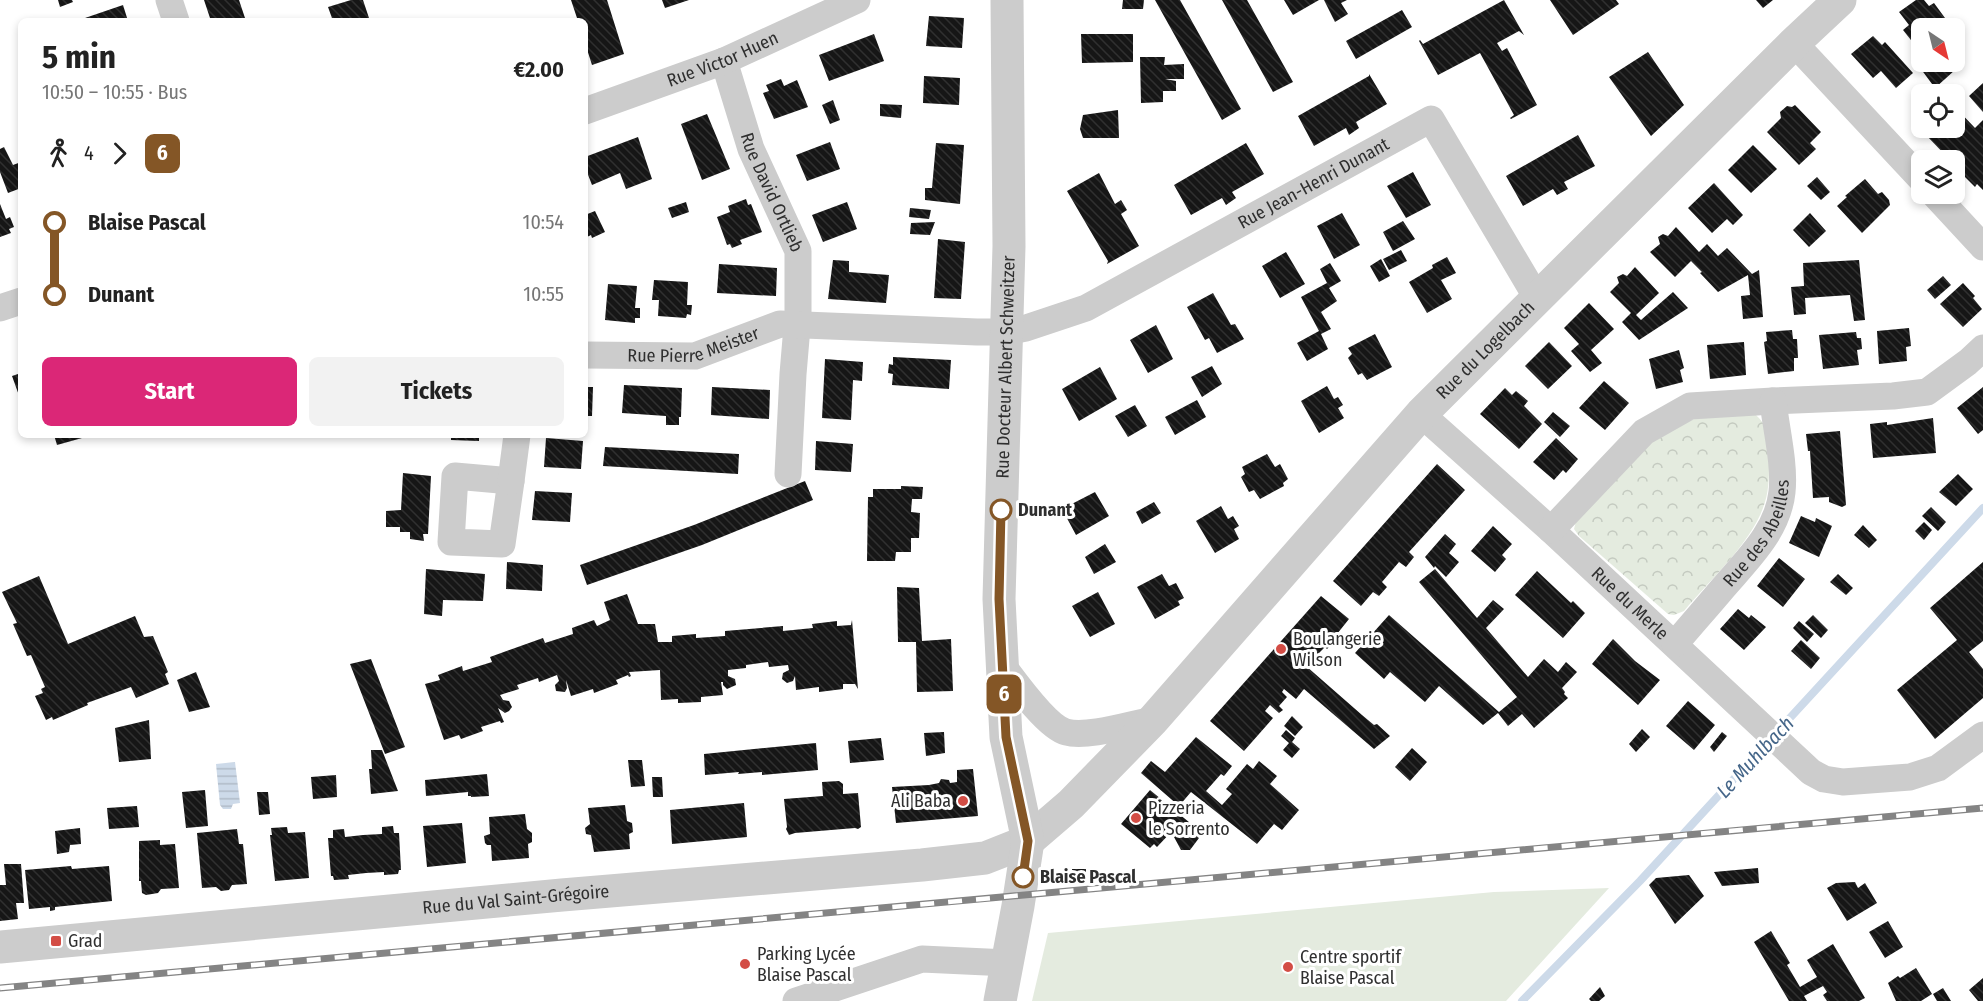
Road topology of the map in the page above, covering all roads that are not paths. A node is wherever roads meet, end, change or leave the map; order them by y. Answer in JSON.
{"nodes":[{"id":1,"x":169,"y":0,"type":"edge"},
{"id":2,"x":857,"y":0,"type":"edge"},
{"id":3,"x":1007,"y":0,"type":"edge"},
{"id":4,"x":1840,"y":0,"type":"edge"},
{"id":5,"x":175,"y":18,"type":"edge"},
{"id":6,"x":1794,"y":43,"type":"junction"},
{"id":7,"x":724,"y":61,"type":"junction"},
{"id":8,"x":588,"y":110,"type":"edge"},
{"id":9,"x":1911,"y":168,"type":"edge"},
{"id":10,"x":1943,"y":204,"type":"edge"},
{"id":11,"x":1983,"y":247,"type":"edge"},
{"id":12,"x":1537,"y":298,"type":"junction"},
{"id":13,"x":18,"y":303,"type":"edge"},
{"id":14,"x":0,"y":308,"type":"edge"},
{"id":15,"x":797,"y":325,"type":"junction"},
{"id":16,"x":1006,"y":332,"type":"junction"},
{"id":17,"x":1983,"y":348,"type":"edge"},
{"id":18,"x":588,"y":355,"type":"edge"},
{"id":19,"x":1773,"y":401,"type":"junction"},
{"id":20,"x":1421,"y":414,"type":"junction"},
{"id":21,"x":517,"y":438,"type":"edge"},
{"id":22,"x":788,"y":474,"type":"dead end"},
{"id":23,"x":511,"y":481,"type":"dead end"},
{"id":24,"x":1551,"y":530,"type":"junction"},
{"id":25,"x":1675,"y":644,"type":"junction"},
{"id":26,"x":1003,"y":666,"type":"junction"},
{"id":27,"x":1153,"y":720,"type":"junction"},
{"id":28,"x":1983,"y":735,"type":"edge"},
{"id":29,"x":1028,"y":841,"type":"junction"},
{"id":30,"x":0,"y":947,"type":"edge"},
{"id":31,"x":1008,"y":963,"type":"junction"},
{"id":32,"x":796,"y":1001,"type":"edge"},
{"id":33,"x":1000,"y":1001,"type":"edge"}],
"edges":[{"from":1,"to":5,"type":"street"},
{"from":2,"to":7,"type":"street","name":"Rue Victor Huen"},
{"from":3,"to":16,"type":"street","name":"Rue Docteur Albert Schweitzer"},
{"from":4,"to":6,"type":"street","name":"Rue du Logelbach"},
{"from":6,"to":9,"type":"street"},
{"from":6,"to":12,"type":"street","name":"Rue du Logelbach"},
{"from":7,"to":8,"type":"street","name":"Rue Victor Huen"},
{"from":7,"to":15,"type":"street","name":"Rue David Ortlieb"},
{"from":10,"to":11,"type":"street"},
{"from":12,"to":16,"type":"street","name":"Rue Jean-Henri Dunant"},
{"from":12,"to":20,"type":"street","name":"Rue du Logelbach"},
{"from":13,"to":14,"type":"street"},
{"from":15,"to":16,"type":"street","name":"Rue Pierre Meister"},
{"from":15,"to":18,"type":"street","name":"Rue Pierre Meister"},
{"from":15,"to":22,"type":"street"},
{"from":16,"to":26,"type":"street","name":"Rue Docteur Albert Schweitzer"},
{"from":17,"to":19,"type":"street"},
{"from":19,"to":24,"type":"street"},
{"from":19,"to":25,"type":"street","name":"Rue des Abeilles"},
{"from":20,"to":24,"type":"street","name":"Rue du Merle"},
{"from":20,"to":27,"type":"street","name":"Rue du Logelbach"},
{"from":21,"to":23,"type":"street"},
{"from":24,"to":25,"type":"street","name":"Rue du Merle"},
{"from":25,"to":28,"type":"street","name":"Rue du Merle"},
{"from":26,"to":27,"type":"street"},
{"from":26,"to":29,"type":"street","name":"Rue Docteur Albert Schweitzer"},
{"from":27,"to":29,"type":"street","name":"Rue du Logelbach"},
{"from":29,"to":30,"type":"street","name":"Rue du Val Saint-Grégoire"},
{"from":29,"to":31,"type":"street"},
{"from":31,"to":32,"type":"street"},
{"from":31,"to":33,"type":"street"}]}
